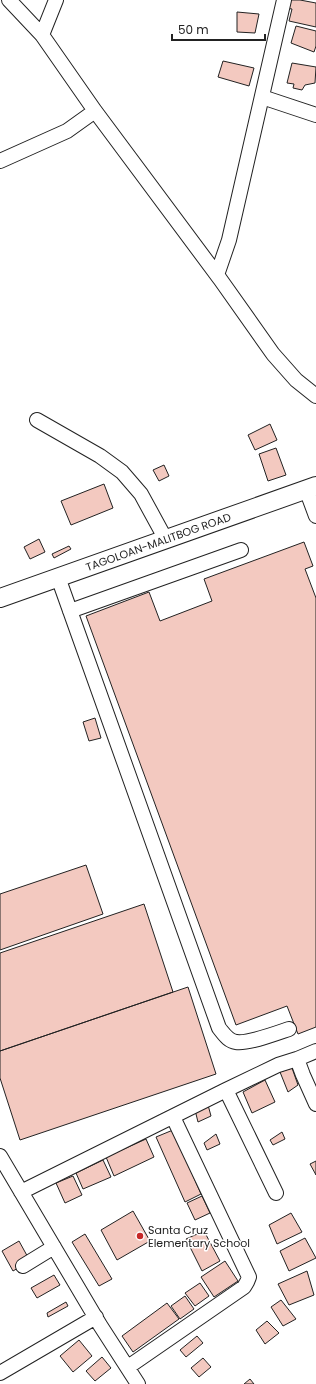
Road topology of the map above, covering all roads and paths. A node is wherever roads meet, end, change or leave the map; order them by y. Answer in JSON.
{"nodes":[{"id":1,"x":9,"y":0,"type":"edge"},
{"id":2,"x":56,"y":0,"type":"edge"},
{"id":3,"x":284,"y":0,"type":"edge"},
{"id":4,"x":42,"y":35,"type":"junction"},
{"id":5,"x":262,"y":97,"type":"junction"},
{"id":6,"x":95,"y":111,"type":"junction"},
{"id":7,"x":316,"y":115,"type":"edge"},
{"id":8,"x":0,"y":161,"type":"edge"},
{"id":9,"x":217,"y":275,"type":"junction"},
{"id":10,"x":316,"y":396,"type":"edge"},
{"id":11,"x":37,"y":420,"type":"dead end"},
{"id":12,"x":312,"y":494,"type":"edge"},
{"id":13,"x":316,"y":516,"type":"edge"},
{"id":14,"x":165,"y":538,"type":"junction"},
{"id":15,"x":241,"y":550,"type":"dead end"},
{"id":16,"x":58,"y":576,"type":"junction"},
{"id":17,"x":0,"y":598,"type":"edge"},
{"id":18,"x":70,"y":611,"type":"junction"},
{"id":19,"x":289,"y":1029,"type":"dead end"},
{"id":20,"x":316,"y":1051,"type":"edge"},
{"id":21,"x":297,"y":1059,"type":"junction"},
{"id":22,"x":226,"y":1090,"type":"junction"},
{"id":23,"x":316,"y":1104,"type":"edge"},
{"id":24,"x":173,"y":1117,"type":"junction"},
{"id":25,"x":0,"y":1156,"type":"edge"},
{"id":26,"x":21,"y":1192,"type":"junction"},
{"id":27,"x":276,"y":1193,"type":"dead end"},
{"id":28,"x":54,"y":1247,"type":"junction"},
{"id":29,"x":23,"y":1266,"type":"dead end"},
{"id":30,"x":96,"y":1318,"type":"junction"},
{"id":31,"x":128,"y":1367,"type":"junction"},
{"id":32,"x":0,"y":1373,"type":"edge"},
{"id":33,"x":138,"y":1384,"type":"edge"}],
"edges":[{"from":1,"to":4,"type":"street"},
{"from":2,"to":4,"type":"street"},
{"from":3,"to":5,"type":"street"},
{"from":4,"to":6,"type":"street"},
{"from":5,"to":7,"type":"street"},
{"from":5,"to":9,"type":"street"},
{"from":6,"to":8,"type":"street"},
{"from":6,"to":9,"type":"street"},
{"from":9,"to":10,"type":"street"},
{"from":11,"to":14,"type":"street"},
{"from":12,"to":13,"type":"street"},
{"from":12,"to":14,"type":"main road","name":"TAGOLOAN-MALITBOG ROAD"},
{"from":14,"to":16,"type":"main road","name":"TAGOLOAN-MALITBOG ROAD"},
{"from":15,"to":18,"type":"street"},
{"from":16,"to":17,"type":"main road","name":"TAGOLOAN-MALITBOG ROAD"},
{"from":16,"to":18,"type":"street"},
{"from":18,"to":19,"type":"street"},
{"from":20,"to":21,"type":"street"},
{"from":21,"to":22,"type":"street"},
{"from":21,"to":23,"type":"street"},
{"from":22,"to":24,"type":"street"},
{"from":22,"to":27,"type":"street"},
{"from":24,"to":26,"type":"street"},
{"from":24,"to":31,"type":"street"},
{"from":25,"to":26,"type":"street"},
{"from":26,"to":28,"type":"street"},
{"from":28,"to":29,"type":"street"},
{"from":28,"to":30,"type":"street"},
{"from":30,"to":31,"type":"street"},
{"from":30,"to":32,"type":"street"},
{"from":31,"to":33,"type":"street"}]}
